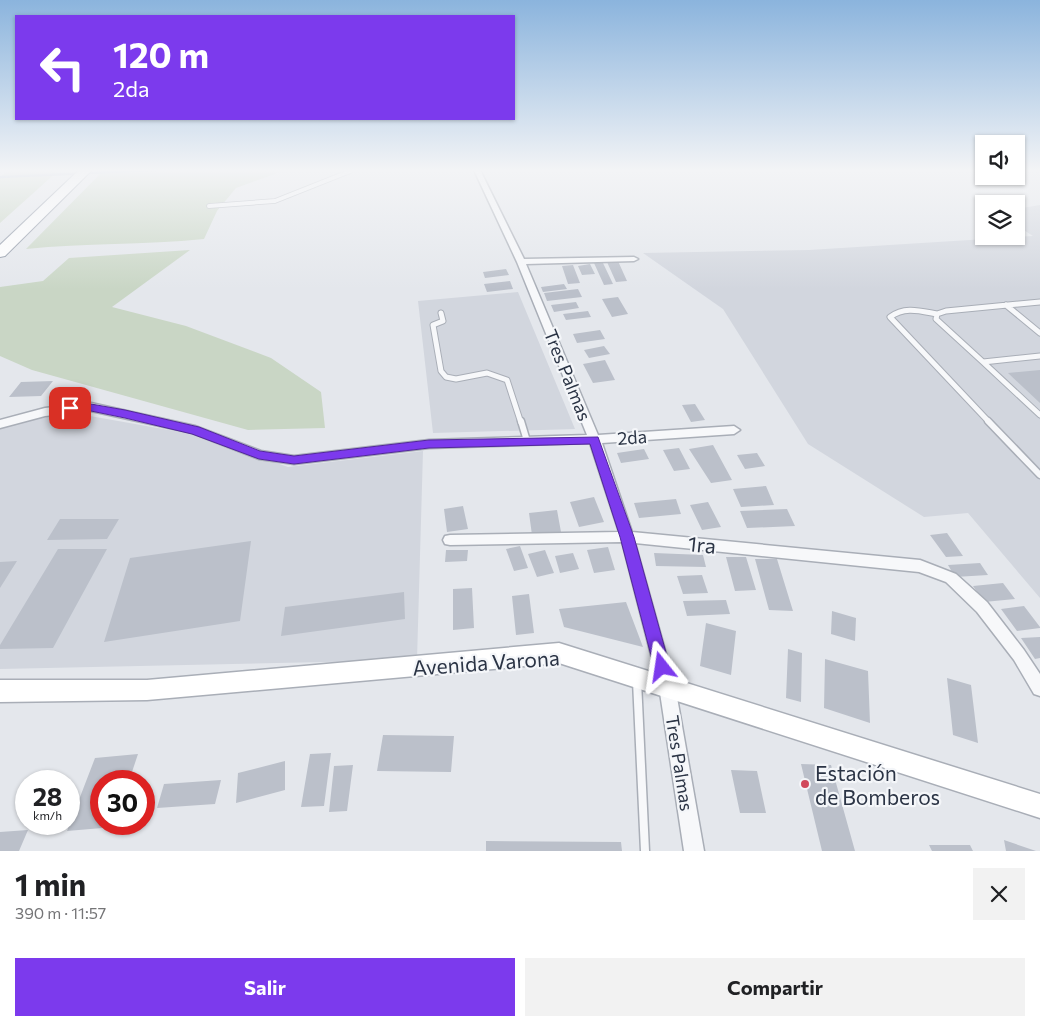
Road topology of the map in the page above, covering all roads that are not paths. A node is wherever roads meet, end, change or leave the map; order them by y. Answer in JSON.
{"nodes":[{"id":1,"x":31,"y":210,"type":"edge"},
{"id":2,"x":41,"y":210,"type":"edge"},
{"id":3,"x":496,"y":210,"type":"edge"},
{"id":4,"x":0,"y":235,"type":"edge"},
{"id":5,"x":0,"y":253,"type":"edge"},
{"id":6,"x":634,"y":259,"type":"dead end"},
{"id":7,"x":521,"y":262,"type":"junction"},
{"id":8,"x":1040,"y":302,"type":"edge"},
{"id":9,"x":1006,"y":305,"type":"junction"},
{"id":10,"x":441,"y":313,"type":"dead end"},
{"id":11,"x":937,"y":314,"type":"junction"},
{"id":12,"x":1040,"y":333,"type":"edge"},
{"id":13,"x":1040,"y":356,"type":"edge"},
{"id":14,"x":983,"y":362,"type":"junction"},
{"id":15,"x":1040,"y":415,"type":"edge"},
{"id":16,"x":0,"y":424,"type":"edge"},
{"id":17,"x":734,"y":430,"type":"dead end"},
{"id":18,"x":594,"y":439,"type":"junction"},
{"id":19,"x":527,"y":441,"type":"junction"},
{"id":20,"x":1040,"y":475,"type":"edge"},
{"id":21,"x":627,"y":537,"type":"junction"},
{"id":22,"x":450,"y":540,"type":"dead end"},
{"id":23,"x":636,"y":677,"type":"junction"},
{"id":24,"x":667,"y":686,"type":"junction"},
{"id":25,"x":1040,"y":688,"type":"edge"},
{"id":26,"x":0,"y":691,"type":"edge"},
{"id":27,"x":1040,"y":806,"type":"edge"},
{"id":28,"x":645,"y":851,"type":"edge"},
{"id":29,"x":694,"y":851,"type":"edge"}],
"edges":[{"from":1,"to":4,"type":"highway"},
{"from":2,"to":5,"type":"highway"},
{"from":3,"to":7,"type":"street","name":"Tres Palmas"},
{"from":6,"to":7,"type":"street"},
{"from":7,"to":18,"type":"street","name":"Tres Palmas"},
{"from":8,"to":9,"type":"lane"},
{"from":9,"to":11,"type":"lane"},
{"from":9,"to":12,"type":"lane"},
{"from":10,"to":19,"type":"lane"},
{"from":11,"to":14,"type":"lane"},
{"from":11,"to":20,"type":"lane"},
{"from":13,"to":14,"type":"lane"},
{"from":14,"to":15,"type":"lane"},
{"from":16,"to":19,"type":"street","name":"2da"},
{"from":17,"to":18,"type":"street","name":"2da"},
{"from":18,"to":19,"type":"street","name":"2da"},
{"from":18,"to":21,"type":"street","name":"Tres Palmas"},
{"from":21,"to":22,"type":"street","name":"1ra"},
{"from":21,"to":24,"type":"street","name":"Tres Palmas"},
{"from":21,"to":25,"type":"street","name":"1ra"},
{"from":23,"to":24,"type":"street","name":"Avenida Varona"},
{"from":23,"to":26,"type":"street","name":"Avenida Varona"},
{"from":23,"to":28,"type":"lane"},
{"from":24,"to":27,"type":"street","name":"Avenida Varona"},
{"from":24,"to":29,"type":"street","name":"Tres Palmas"}]}
